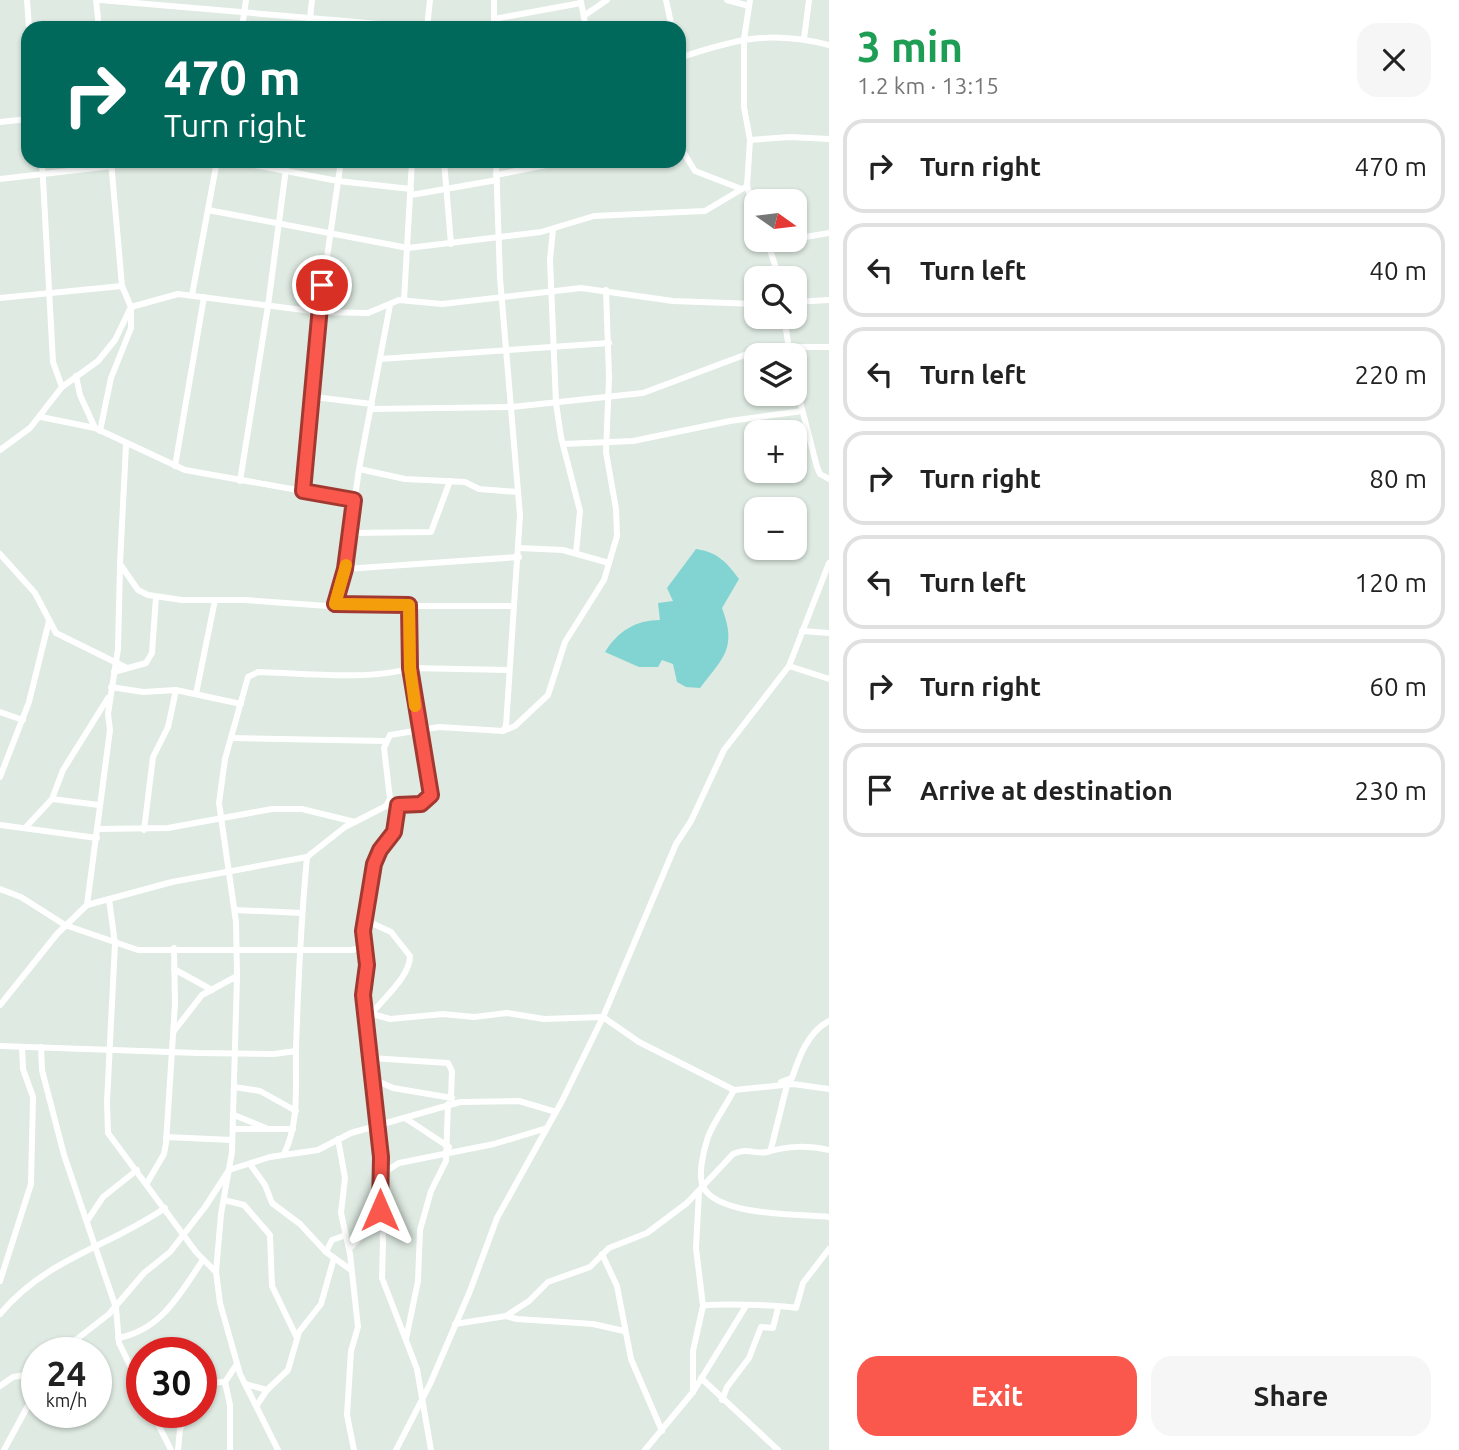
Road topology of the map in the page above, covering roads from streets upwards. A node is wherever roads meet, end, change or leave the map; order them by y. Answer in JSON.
{"nodes":[{"id":1,"x":27,"y":0,"type":"edge"},
{"id":2,"x":98,"y":0,"type":"edge"},
{"id":3,"x":246,"y":0,"type":"edge"},
{"id":4,"x":312,"y":0,"type":"edge"},
{"id":5,"x":430,"y":0,"type":"edge"},
{"id":6,"x":494,"y":0,"type":"edge"},
{"id":7,"x":607,"y":0,"type":"edge"},
{"id":8,"x":666,"y":0,"type":"edge"},
{"id":9,"x":727,"y":0,"type":"edge"},
{"id":10,"x":809,"y":0,"type":"edge"},
{"id":11,"x":581,"y":1,"type":"edge"},
{"id":12,"x":749,"y":3,"type":"edge"},
{"id":13,"x":245,"y":11,"type":"junction"},
{"id":14,"x":584,"y":15,"type":"junction"},
{"id":15,"x":310,"y":17,"type":"junction"},
{"id":16,"x":494,"y":19,"type":"joint"},
{"id":17,"x":28,"y":21,"type":"edge"},
{"id":18,"x":99,"y":21,"type":"edge"},
{"id":19,"x":243,"y":21,"type":"edge"},
{"id":20,"x":310,"y":21,"type":"edge"},
{"id":21,"x":340,"y":21,"type":"edge"},
{"id":22,"x":428,"y":21,"type":"edge"},
{"id":23,"x":585,"y":21,"type":"edge"},
{"id":24,"x":670,"y":21,"type":"edge"},
{"id":25,"x":744,"y":38,"type":"junction"},
{"id":26,"x":804,"y":39,"type":"junction"},
{"id":27,"x":829,"y":45,"type":"edge"},
{"id":28,"x":686,"y":56,"type":"edge"},
{"id":29,"x":21,"y":120,"type":"edge"},
{"id":30,"x":0,"y":122,"type":"edge"},
{"id":31,"x":829,"y":139,"type":"edge"},
{"id":32,"x":750,"y":140,"type":"junction"},
{"id":33,"x":686,"y":156,"type":"edge"},
{"id":34,"x":43,"y":168,"type":"edge"},
{"id":35,"x":81,"y":168,"type":"edge"},
{"id":36,"x":111,"y":168,"type":"edge"},
{"id":37,"x":216,"y":168,"type":"edge"},
{"id":38,"x":269,"y":168,"type":"edge"},
{"id":39,"x":286,"y":168,"type":"edge"},
{"id":40,"x":340,"y":168,"type":"edge"},
{"id":41,"x":412,"y":168,"type":"edge"},
{"id":42,"x":444,"y":168,"type":"edge"},
{"id":43,"x":496,"y":168,"type":"edge"},
{"id":44,"x":538,"y":168,"type":"edge"},
{"id":45,"x":285,"y":171,"type":"junction"},
{"id":46,"x":43,"y":173,"type":"junction"},
{"id":47,"x":497,"y":178,"type":"junction"},
{"id":48,"x":0,"y":179,"type":"edge"},
{"id":49,"x":338,"y":181,"type":"junction"},
{"id":50,"x":743,"y":187,"type":"junction"},
{"id":51,"x":446,"y":190,"type":"junction"},
{"id":52,"x":411,"y":192,"type":"junction"},
{"id":53,"x":208,"y":210,"type":"junction"},
{"id":54,"x":278,"y":223,"type":"junction"},
{"id":55,"x":552,"y":229,"type":"junction"},
{"id":56,"x":330,"y":232,"type":"junction"},
{"id":57,"x":541,"y":232,"type":"junction"},
{"id":58,"x":829,"y":233,"type":"edge"},
{"id":59,"x":807,"y":237,"type":"edge"},
{"id":60,"x":499,"y":239,"type":"junction"},
{"id":61,"x":551,"y":243,"type":"junction"},
{"id":62,"x":451,"y":244,"type":"junction"},
{"id":63,"x":408,"y":248,"type":"junction"},
{"id":64,"x":122,"y":286,"type":"junction"},
{"id":65,"x":552,"y":290,"type":"junction"},
{"id":66,"x":606,"y":290,"type":"junction"},
{"id":67,"x":49,"y":293,"type":"junction"},
{"id":68,"x":192,"y":295,"type":"junction"},
{"id":69,"x":502,"y":296,"type":"junction"},
{"id":70,"x":204,"y":297,"type":"junction"},
{"id":71,"x":0,"y":298,"type":"edge"},
{"id":72,"x":404,"y":300,"type":"junction"},
{"id":73,"x":829,"y":300,"type":"edge"},
{"id":74,"x":807,"y":301,"type":"edge"},
{"id":75,"x":744,"y":303,"type":"edge"},
{"id":76,"x":390,"y":305,"type":"junction"},
{"id":77,"x":268,"y":306,"type":"junction"},
{"id":78,"x":131,"y":307,"type":"junction"},
{"id":79,"x":319,"y":312,"type":"junction"},
{"id":80,"x":609,"y":343,"type":"junction"},
{"id":81,"x":554,"y":346,"type":"junction"},
{"id":82,"x":807,"y":347,"type":"edge"},
{"id":83,"x":829,"y":347,"type":"edge"},
{"id":84,"x":507,"y":352,"type":"junction"},
{"id":85,"x":744,"y":356,"type":"edge"},
{"id":86,"x":380,"y":359,"type":"junction"},
{"id":87,"x":76,"y":376,"type":"junction"},
{"id":88,"x":62,"y":387,"type":"junction"},
{"id":89,"x":314,"y":397,"type":"junction"},
{"id":90,"x":609,"y":397,"type":"junction"},
{"id":91,"x":556,"y":403,"type":"junction"},
{"id":92,"x":371,"y":406,"type":"junction"},
{"id":93,"x":801,"y":406,"type":"edge"},
{"id":94,"x":512,"y":407,"type":"junction"},
{"id":95,"x":802,"y":411,"type":"junction"},
{"id":96,"x":41,"y":417,"type":"junction"},
{"id":97,"x":97,"y":430,"type":"junction"},
{"id":98,"x":607,"y":443,"type":"junction"},
{"id":99,"x":563,"y":444,"type":"junction"},
{"id":100,"x":126,"y":445,"type":"junction"},
{"id":101,"x":0,"y":450,"type":"edge"},
{"id":102,"x":175,"y":466,"type":"junction"},
{"id":103,"x":359,"y":469,"type":"junction"},
{"id":104,"x":829,"y":478,"type":"edge"},
{"id":105,"x":240,"y":481,"type":"junction"},
{"id":106,"x":450,"y":481,"type":"junction"},
{"id":107,"x":303,"y":491,"type":"junction"},
{"id":108,"x":519,"y":492,"type":"junction"},
{"id":109,"x":354,"y":500,"type":"junction"},
{"id":110,"x":350,"y":533,"type":"junction"},
{"id":111,"x":519,"y":548,"type":"junction"},
{"id":112,"x":576,"y":553,"type":"junction"},
{"id":113,"x":0,"y":554,"type":"edge"},
{"id":114,"x":519,"y":557,"type":"junction"},
{"id":115,"x":609,"y":563,"type":"junction"},
{"id":116,"x":829,"y":563,"type":"edge"},
{"id":117,"x":120,"y":564,"type":"junction"},
{"id":118,"x":345,"y":569,"type":"junction"},
{"id":119,"x":156,"y":597,"type":"junction"},
{"id":120,"x":215,"y":600,"type":"junction"},
{"id":121,"x":335,"y":604,"type":"junction"},
{"id":122,"x":409,"y":605,"type":"junction"},
{"id":123,"x":514,"y":606,"type":"junction"},
{"id":124,"x":49,"y":621,"type":"junction"},
{"id":125,"x":802,"y":631,"type":"junction"},
{"id":126,"x":829,"y":633,"type":"edge"},
{"id":127,"x":116,"y":663,"type":"junction"},
{"id":128,"x":789,"y":666,"type":"junction"},
{"id":129,"x":127,"y":668,"type":"junction"},
{"id":130,"x":410,"y":668,"type":"junction"},
{"id":131,"x":508,"y":670,"type":"junction"},
{"id":132,"x":114,"y":672,"type":"junction"},
{"id":133,"x":829,"y":679,"type":"edge"},
{"id":134,"x":111,"y":687,"type":"junction"},
{"id":135,"x":176,"y":690,"type":"junction"},
{"id":136,"x":196,"y":694,"type":"junction"},
{"id":137,"x":109,"y":697,"type":"junction"},
{"id":138,"x":241,"y":704,"type":"junction"},
{"id":139,"x":0,"y":712,"type":"edge"},
{"id":140,"x":23,"y":720,"type":"junction"},
{"id":141,"x":419,"y":729,"type":"junction"},
{"id":142,"x":503,"y":731,"type":"junction"},
{"id":143,"x":231,"y":738,"type":"junction"},
{"id":144,"x":385,"y":741,"type":"junction"},
{"id":145,"x":1,"y":774,"type":"edge"},
{"id":146,"x":52,"y":799,"type":"junction"},
{"id":147,"x":390,"y":799,"type":"junction"},
{"id":148,"x":99,"y":805,"type":"junction"},
{"id":149,"x":398,"y":805,"type":"junction"},
{"id":150,"x":221,"y":817,"type":"junction"},
{"id":151,"x":355,"y":822,"type":"junction"},
{"id":152,"x":0,"y":825,"type":"edge"},
{"id":153,"x":26,"y":827,"type":"junction"},
{"id":154,"x":98,"y":829,"type":"junction"},
{"id":155,"x":144,"y":830,"type":"junction"},
{"id":156,"x":97,"y":838,"type":"junction"},
{"id":157,"x":307,"y":857,"type":"junction"},
{"id":158,"x":230,"y":870,"type":"junction"},
{"id":159,"x":0,"y":889,"type":"edge"},
{"id":160,"x":109,"y":898,"type":"junction"},
{"id":161,"x":87,"y":905,"type":"junction"},
{"id":162,"x":235,"y":910,"type":"junction"},
{"id":163,"x":302,"y":914,"type":"junction"},
{"id":164,"x":365,"y":920,"type":"junction"},
{"id":165,"x":65,"y":925,"type":"junction"},
{"id":166,"x":115,"y":944,"type":"junction"},
{"id":167,"x":364,"y":947,"type":"junction"},
{"id":168,"x":174,"y":948,"type":"junction"},
{"id":169,"x":237,"y":948,"type":"junction"},
{"id":170,"x":300,"y":950,"type":"junction"},
{"id":171,"x":174,"y":969,"type":"junction"},
{"id":172,"x":237,"y":976,"type":"junction"},
{"id":173,"x":212,"y":990,"type":"junction"},
{"id":174,"x":0,"y":1005,"type":"edge"},
{"id":175,"x":369,"y":1013,"type":"junction"},
{"id":176,"x":603,"y":1017,"type":"junction"},
{"id":177,"x":829,"y":1021,"type":"edge"},
{"id":178,"x":173,"y":1032,"type":"junction"},
{"id":179,"x":0,"y":1046,"type":"edge"},
{"id":180,"x":22,"y":1047,"type":"junction"},
{"id":181,"x":41,"y":1047,"type":"junction"},
{"id":182,"x":110,"y":1048,"type":"junction"},
{"id":183,"x":296,"y":1051,"type":"junction"},
{"id":184,"x":170,"y":1052,"type":"junction"},
{"id":185,"x":234,"y":1053,"type":"junction"},
{"id":186,"x":371,"y":1058,"type":"junction"},
{"id":187,"x":373,"y":1079,"type":"junction"},
{"id":188,"x":787,"y":1084,"type":"junction"},
{"id":189,"x":776,"y":1085,"type":"junction"},
{"id":190,"x":234,"y":1087,"type":"junction"},
{"id":191,"x":829,"y":1089,"type":"edge"},
{"id":192,"x":734,"y":1090,"type":"junction"},
{"id":193,"x":449,"y":1101,"type":"junction"},
{"id":194,"x":296,"y":1111,"type":"junction"},
{"id":195,"x":556,"y":1112,"type":"junction"},
{"id":196,"x":234,"y":1115,"type":"junction"},
{"id":197,"x":405,"y":1118,"type":"junction"},
{"id":198,"x":379,"y":1125,"type":"junction"},
{"id":199,"x":266,"y":1128,"type":"junction"},
{"id":200,"x":547,"y":1128,"type":"junction"},
{"id":201,"x":233,"y":1129,"type":"junction"},
{"id":202,"x":293,"y":1129,"type":"junction"},
{"id":203,"x":166,"y":1138,"type":"junction"},
{"id":204,"x":338,"y":1139,"type":"junction"},
{"id":205,"x":232,"y":1140,"type":"junction"},
{"id":206,"x":447,"y":1149,"type":"junction"},
{"id":207,"x":771,"y":1149,"type":"junction"},
{"id":208,"x":829,"y":1150,"type":"edge"},
{"id":209,"x":284,"y":1154,"type":"junction"},
{"id":210,"x":260,"y":1160,"type":"junction"},
{"id":211,"x":250,"y":1164,"type":"junction"},
{"id":212,"x":137,"y":1170,"type":"junction"},
{"id":213,"x":229,"y":1170,"type":"junction"},
{"id":214,"x":380,"y":1175,"type":"junction"},
{"id":215,"x":260,"y":1177,"type":"junction"},
{"id":216,"x":147,"y":1183,"type":"junction"},
{"id":217,"x":701,"y":1189,"type":"junction"},
{"id":218,"x":224,"y":1200,"type":"junction"},
{"id":219,"x":165,"y":1208,"type":"junction"},
{"id":220,"x":380,"y":1210,"type":"junction"},
{"id":221,"x":829,"y":1217,"type":"edge"},
{"id":222,"x":87,"y":1221,"type":"junction"},
{"id":223,"x":368,"y":1229,"type":"junction"},
{"id":224,"x":382,"y":1231,"type":"junction"},
{"id":225,"x":183,"y":1233,"type":"junction"},
{"id":226,"x":346,"y":1235,"type":"junction"},
{"id":227,"x":96,"y":1248,"type":"junction"},
{"id":228,"x":349,"y":1249,"type":"junction"},
{"id":229,"x":829,"y":1249,"type":"edge"},
{"id":230,"x":326,"y":1252,"type":"junction"},
{"id":231,"x":602,"y":1254,"type":"junction"},
{"id":232,"x":334,"y":1258,"type":"junction"},
{"id":233,"x":204,"y":1260,"type":"junction"},
{"id":234,"x":351,"y":1270,"type":"junction"},
{"id":235,"x":216,"y":1272,"type":"junction"},
{"id":236,"x":0,"y":1281,"type":"edge"},
{"id":237,"x":14,"y":1298,"type":"junction"},
{"id":238,"x":0,"y":1305,"type":"edge"},
{"id":239,"x":703,"y":1306,"type":"junction"},
{"id":240,"x":746,"y":1306,"type":"junction"},
{"id":241,"x":778,"y":1307,"type":"junction"},
{"id":242,"x":116,"y":1308,"type":"junction"},
{"id":243,"x":461,"y":1311,"type":"junction"},
{"id":244,"x":0,"y":1314,"type":"edge"},
{"id":245,"x":506,"y":1316,"type":"junction"},
{"id":246,"x":473,"y":1320,"type":"junction"},
{"id":247,"x":305,"y":1323,"type":"junction"},
{"id":248,"x":455,"y":1324,"type":"junction"},
{"id":249,"x":291,"y":1326,"type":"junction"},
{"id":250,"x":410,"y":1331,"type":"junction"},
{"id":251,"x":624,"y":1331,"type":"junction"},
{"id":252,"x":80,"y":1337,"type":"edge"},
{"id":253,"x":118,"y":1338,"type":"junction"},
{"id":254,"x":297,"y":1338,"type":"junction"},
{"id":255,"x":406,"y":1339,"type":"junction"},
{"id":256,"x":413,"y":1357,"type":"junction"},
{"id":257,"x":126,"y":1361,"type":"edge"},
{"id":258,"x":237,"y":1364,"type":"junction"},
{"id":259,"x":21,"y":1376,"type":"edge"},
{"id":260,"x":701,"y":1378,"type":"junction"},
{"id":261,"x":217,"y":1382,"type":"edge"},
{"id":262,"x":225,"y":1382,"type":"junction"},
{"id":263,"x":245,"y":1384,"type":"junction"},
{"id":264,"x":0,"y":1386,"type":"edge"},
{"id":265,"x":267,"y":1390,"type":"junction"},
{"id":266,"x":692,"y":1392,"type":"junction"},
{"id":267,"x":423,"y":1398,"type":"junction"},
{"id":268,"x":722,"y":1400,"type":"junction"},
{"id":269,"x":257,"y":1405,"type":"junction"},
{"id":270,"x":21,"y":1419,"type":"edge"},
{"id":271,"x":160,"y":1428,"type":"edge"},
{"id":272,"x":181,"y":1428,"type":"edge"},
{"id":273,"x":662,"y":1432,"type":"junction"},
{"id":274,"x":4,"y":1450,"type":"edge"},
{"id":275,"x":171,"y":1450,"type":"edge"},
{"id":276,"x":177,"y":1450,"type":"edge"},
{"id":277,"x":230,"y":1450,"type":"edge"},
{"id":278,"x":278,"y":1450,"type":"edge"},
{"id":279,"x":354,"y":1450,"type":"edge"},
{"id":280,"x":396,"y":1450,"type":"edge"},
{"id":281,"x":431,"y":1450,"type":"edge"},
{"id":282,"x":645,"y":1450,"type":"edge"},
{"id":283,"x":778,"y":1450,"type":"edge"}],
"edges":[{"from":1,"to":17,"type":"street"},
{"from":2,"to":13,"type":"street"},
{"from":2,"to":18,"type":"street"},
{"from":3,"to":13,"type":"street"},
{"from":4,"to":15,"type":"street"},
{"from":5,"to":22,"type":"street"},
{"from":6,"to":16,"type":"street"},
{"from":7,"to":14,"type":"street"},
{"from":8,"to":24,"type":"street"},
{"from":9,"to":12,"type":"street"},
{"from":10,"to":26,"type":"street"},
{"from":11,"to":14,"type":"street"},
{"from":11,"to":16,"type":"street"},
{"from":12,"to":25,"type":"street"},
{"from":13,"to":15,"type":"street"},
{"from":13,"to":19,"type":"street"},
{"from":14,"to":23,"type":"street"},
{"from":15,"to":20,"type":"street"},
{"from":15,"to":21,"type":"street"},
{"from":25,"to":26,"type":"street"},
{"from":25,"to":28,"type":"street"},
{"from":25,"to":32,"type":"street"},
{"from":26,"to":27,"type":"street"},
{"from":29,"to":30,"type":"street"},
{"from":31,"to":32,"type":"street"},
{"from":32,"to":50,"type":"street"},
{"from":33,"to":50,"type":"street"},
{"from":34,"to":46,"type":"street"},
{"from":35,"to":46,"type":"street"},
{"from":36,"to":64,"type":"street"},
{"from":37,"to":53,"type":"street"},
{"from":38,"to":45,"type":"street"},
{"from":39,"to":45,"type":"street"},
{"from":40,"to":49,"type":"street"},
{"from":41,"to":52,"type":"street"},
{"from":42,"to":51,"type":"street"},
{"from":43,"to":47,"type":"street"},
{"from":44,"to":47,"type":"street"},
{"from":45,"to":49,"type":"street"},
{"from":45,"to":54,"type":"street"},
{"from":46,"to":48,"type":"street"},
{"from":46,"to":67,"type":"street"},
{"from":47,"to":51,"type":"street"},
{"from":47,"to":60,"type":"street"},
{"from":49,"to":52,"type":"street"},
{"from":49,"to":56,"type":"street"},
{"from":50,"to":55,"type":"street"},
{"from":51,"to":52,"type":"street"},
{"from":51,"to":62,"type":"street"},
{"from":52,"to":63,"type":"street"},
{"from":53,"to":54,"type":"street"},
{"from":53,"to":68,"type":"street"},
{"from":54,"to":56,"type":"street"},
{"from":54,"to":77,"type":"street"},
{"from":55,"to":57,"type":"street"},
{"from":55,"to":61,"type":"street"},
{"from":56,"to":63,"type":"street"},
{"from":56,"to":79,"type":"street"},
{"from":57,"to":60,"type":"street"},
{"from":57,"to":61,"type":"street"},
{"from":58,"to":59,"type":"street"},
{"from":60,"to":62,"type":"street"},
{"from":60,"to":69,"type":"street"},
{"from":61,"to":65,"type":"street"},
{"from":62,"to":63,"type":"street"},
{"from":63,"to":72,"type":"street"},
{"from":64,"to":67,"type":"street"},
{"from":64,"to":78,"type":"street"},
{"from":65,"to":66,"type":"street"},
{"from":65,"to":69,"type":"street"},
{"from":65,"to":81,"type":"street"},
{"from":66,"to":75,"type":"street"},
{"from":66,"to":80,"type":"street"},
{"from":67,"to":71,"type":"street"},
{"from":67,"to":88,"type":"street"},
{"from":68,"to":70,"type":"street"},
{"from":68,"to":78,"type":"street"},
{"from":69,"to":72,"type":"street"},
{"from":69,"to":84,"type":"street"},
{"from":70,"to":77,"type":"street"},
{"from":70,"to":102,"type":"street"},
{"from":72,"to":76,"type":"street"},
{"from":73,"to":74,"type":"street"},
{"from":76,"to":79,"type":"street"},
{"from":76,"to":86,"type":"street"},
{"from":77,"to":79,"type":"street"},
{"from":77,"to":105,"type":"street"},
{"from":78,"to":87,"type":"street"},
{"from":78,"to":97,"type":"street"},
{"from":79,"to":89,"type":"street"},
{"from":80,"to":81,"type":"street"},
{"from":80,"to":90,"type":"street"},
{"from":81,"to":84,"type":"street"},
{"from":81,"to":91,"type":"street"},
{"from":82,"to":83,"type":"street"},
{"from":84,"to":86,"type":"street"},
{"from":84,"to":94,"type":"street"},
{"from":85,"to":90,"type":"street"},
{"from":86,"to":92,"type":"street"},
{"from":87,"to":88,"type":"street"},
{"from":87,"to":97,"type":"street"},
{"from":88,"to":96,"type":"street"},
{"from":89,"to":92,"type":"street"},
{"from":89,"to":107,"type":"street"},
{"from":90,"to":91,"type":"street"},
{"from":90,"to":98,"type":"street"},
{"from":91,"to":94,"type":"street"},
{"from":91,"to":99,"type":"street"},
{"from":92,"to":94,"type":"street"},
{"from":92,"to":103,"type":"street"},
{"from":93,"to":95,"type":"street"},
{"from":94,"to":108,"type":"street"},
{"from":95,"to":98,"type":"street"},
{"from":95,"to":104,"type":"street"},
{"from":96,"to":97,"type":"street"},
{"from":96,"to":101,"type":"street"},
{"from":97,"to":100,"type":"street"},
{"from":98,"to":99,"type":"street"},
{"from":98,"to":115,"type":"street"},
{"from":99,"to":112,"type":"street"},
{"from":100,"to":102,"type":"street"},
{"from":100,"to":117,"type":"street"},
{"from":102,"to":105,"type":"street"},
{"from":103,"to":106,"type":"street"},
{"from":103,"to":109,"type":"street"},
{"from":105,"to":107,"type":"street"},
{"from":106,"to":108,"type":"street"},
{"from":106,"to":110,"type":"street"},
{"from":107,"to":109,"type":"street"},
{"from":108,"to":111,"type":"street"},
{"from":109,"to":110,"type":"street"},
{"from":110,"to":118,"type":"street"},
{"from":111,"to":112,"type":"street"},
{"from":111,"to":114,"type":"street"},
{"from":112,"to":115,"type":"street"},
{"from":113,"to":124,"type":"street"},
{"from":114,"to":118,"type":"street"},
{"from":114,"to":123,"type":"street"},
{"from":115,"to":142,"type":"street"},
{"from":116,"to":125,"type":"street"},
{"from":117,"to":119,"type":"street"},
{"from":117,"to":127,"type":"street"},
{"from":118,"to":121,"type":"street"},
{"from":119,"to":120,"type":"street"},
{"from":119,"to":129,"type":"street"},
{"from":120,"to":121,"type":"street"},
{"from":120,"to":136,"type":"street"},
{"from":121,"to":122,"type":"street"},
{"from":122,"to":123,"type":"street"},
{"from":122,"to":130,"type":"street"},
{"from":123,"to":131,"type":"street"},
{"from":124,"to":127,"type":"street"},
{"from":124,"to":140,"type":"street"},
{"from":125,"to":126,"type":"street"},
{"from":125,"to":128,"type":"street"},
{"from":127,"to":129,"type":"street"},
{"from":127,"to":132,"type":"street"},
{"from":128,"to":133,"type":"street"},
{"from":128,"to":176,"type":"street"},
{"from":129,"to":132,"type":"street"},
{"from":130,"to":131,"type":"street"},
{"from":130,"to":138,"type":"street"},
{"from":130,"to":141,"type":"street"},
{"from":131,"to":142,"type":"street"},
{"from":132,"to":134,"type":"street"},
{"from":134,"to":135,"type":"street"},
{"from":134,"to":137,"type":"street"},
{"from":135,"to":136,"type":"street"},
{"from":135,"to":155,"type":"street"},
{"from":136,"to":138,"type":"street"},
{"from":137,"to":146,"type":"street"},
{"from":137,"to":148,"type":"street"},
{"from":138,"to":143,"type":"street"},
{"from":139,"to":140,"type":"street"},
{"from":140,"to":145,"type":"street"},
{"from":141,"to":142,"type":"street"},
{"from":141,"to":144,"type":"street"},
{"from":141,"to":149,"type":"street"},
{"from":143,"to":144,"type":"street"},
{"from":143,"to":150,"type":"street"},
{"from":144,"to":147,"type":"street"},
{"from":146,"to":148,"type":"street"},
{"from":146,"to":153,"type":"street"},
{"from":147,"to":149,"type":"street"},
{"from":147,"to":151,"type":"street"},
{"from":148,"to":154,"type":"street"},
{"from":149,"to":164,"type":"street"},
{"from":150,"to":151,"type":"street"},
{"from":150,"to":155,"type":"street"},
{"from":150,"to":158,"type":"street"},
{"from":151,"to":157,"type":"street"},
{"from":152,"to":153,"type":"street"},
{"from":153,"to":156,"type":"street"},
{"from":154,"to":155,"type":"street"},
{"from":154,"to":156,"type":"street"},
{"from":156,"to":161,"type":"street"},
{"from":157,"to":158,"type":"street"},
{"from":157,"to":163,"type":"street"},
{"from":158,"to":160,"type":"street"},
{"from":158,"to":162,"type":"street"},
{"from":159,"to":165,"type":"street"},
{"from":160,"to":161,"type":"street"},
{"from":160,"to":166,"type":"street"},
{"from":161,"to":165,"type":"street"},
{"from":162,"to":163,"type":"street"},
{"from":162,"to":169,"type":"street"},
{"from":163,"to":170,"type":"street"},
{"from":164,"to":167,"type":"street"},
{"from":164,"to":175,"type":"street"},
{"from":165,"to":166,"type":"street"},
{"from":165,"to":174,"type":"street"},
{"from":166,"to":168,"type":"street"},
{"from":166,"to":182,"type":"street"},
{"from":167,"to":170,"type":"street"},
{"from":167,"to":175,"type":"street"},
{"from":168,"to":169,"type":"street"},
{"from":168,"to":171,"type":"street"},
{"from":169,"to":170,"type":"street"},
{"from":169,"to":172,"type":"street"},
{"from":170,"to":183,"type":"street"},
{"from":171,"to":173,"type":"street"},
{"from":171,"to":178,"type":"street"},
{"from":172,"to":173,"type":"street"},
{"from":172,"to":185,"type":"street"},
{"from":173,"to":178,"type":"street"},
{"from":175,"to":176,"type":"street"},
{"from":175,"to":186,"type":"street"},
{"from":176,"to":192,"type":"street"},
{"from":176,"to":195,"type":"street"},
{"from":177,"to":189,"type":"street"},
{"from":178,"to":184,"type":"street"},
{"from":179,"to":180,"type":"street"},
{"from":180,"to":181,"type":"street"},
{"from":180,"to":236,"type":"street"},
{"from":181,"to":182,"type":"street"},
{"from":181,"to":222,"type":"street"},
{"from":182,"to":184,"type":"street"},
{"from":182,"to":212,"type":"street"},
{"from":183,"to":185,"type":"street"},
{"from":183,"to":194,"type":"street"},
{"from":184,"to":185,"type":"street"},
{"from":184,"to":203,"type":"street"},
{"from":185,"to":190,"type":"street"},
{"from":186,"to":187,"type":"street"},
{"from":186,"to":193,"type":"street"},
{"from":187,"to":193,"type":"street"},
{"from":187,"to":198,"type":"street"},
{"from":188,"to":189,"type":"street"},
{"from":188,"to":191,"type":"street"},
{"from":188,"to":207,"type":"street"},
{"from":189,"to":192,"type":"street"},
{"from":190,"to":194,"type":"street"},
{"from":190,"to":196,"type":"street"},
{"from":192,"to":217,"type":"street"},
{"from":193,"to":195,"type":"street"},
{"from":193,"to":197,"type":"street"},
{"from":193,"to":206,"type":"street"},
{"from":194,"to":202,"type":"street"},
{"from":195,"to":200,"type":"street"},
{"from":196,"to":199,"type":"street"},
{"from":196,"to":201,"type":"street"},
{"from":197,"to":198,"type":"street"},
{"from":197,"to":206,"type":"street"},
{"from":198,"to":204,"type":"street"},
{"from":198,"to":214,"type":"street"},
{"from":199,"to":201,"type":"street"},
{"from":199,"to":202,"type":"street"},
{"from":200,"to":206,"type":"street"},
{"from":200,"to":243,"type":"street"},
{"from":201,"to":205,"type":"street"},
{"from":202,"to":209,"type":"street"},
{"from":203,"to":205,"type":"street"},
{"from":203,"to":216,"type":"street"},
{"from":204,"to":209,"type":"street"},
{"from":204,"to":226,"type":"street"},
{"from":205,"to":213,"type":"street"},
{"from":206,"to":214,"type":"street"},
{"from":206,"to":250,"type":"street"},
{"from":207,"to":208,"type":"street"},
{"from":207,"to":217,"type":"street"},
{"from":209,"to":210,"type":"street"},
{"from":210,"to":211,"type":"street"},
{"from":210,"to":215,"type":"street"},
{"from":211,"to":213,"type":"street"},
{"from":211,"to":215,"type":"street"},
{"from":212,"to":216,"type":"street"},
{"from":212,"to":222,"type":"street"},
{"from":213,"to":218,"type":"street"},
{"from":213,"to":225,"type":"street"},
{"from":214,"to":220,"type":"street"},
{"from":215,"to":230,"type":"street"},
{"from":216,"to":219,"type":"street"},
{"from":217,"to":221,"type":"street"},
{"from":217,"to":231,"type":"street"},
{"from":217,"to":239,"type":"street"},
{"from":218,"to":235,"type":"street"},
{"from":218,"to":249,"type":"street"},
{"from":219,"to":225,"type":"street"},
{"from":219,"to":227,"type":"street"},
{"from":220,"to":223,"type":"street"},
{"from":220,"to":224,"type":"street"},
{"from":222,"to":227,"type":"street"},
{"from":223,"to":224,"type":"street"},
{"from":223,"to":228,"type":"street"},
{"from":224,"to":255,"type":"street"},
{"from":225,"to":233,"type":"street"},
{"from":225,"to":242,"type":"street"},
{"from":226,"to":228,"type":"street"},
{"from":226,"to":230,"type":"street"},
{"from":227,"to":237,"type":"street"},
{"from":227,"to":242,"type":"street"},
{"from":228,"to":234,"type":"street"},
{"from":229,"to":241,"type":"street"},
{"from":230,"to":232,"type":"street"},
{"from":231,"to":245,"type":"street"},
{"from":231,"to":251,"type":"street"},
{"from":232,"to":234,"type":"street"},
{"from":232,"to":247,"type":"street"},
{"from":233,"to":235,"type":"street"},
{"from":233,"to":253,"type":"street"},
{"from":234,"to":279,"type":"street"},
{"from":235,"to":258,"type":"street"},
{"from":237,"to":238,"type":"street"},
{"from":237,"to":244,"type":"street"},
{"from":239,"to":240,"type":"street"},
{"from":239,"to":266,"type":"street"},
{"from":240,"to":241,"type":"street"},
{"from":240,"to":260,"type":"street"},
{"from":241,"to":268,"type":"street"},
{"from":242,"to":252,"type":"street"},
{"from":242,"to":253,"type":"street"},
{"from":243,"to":246,"type":"street"},
{"from":243,"to":248,"type":"street"},
{"from":245,"to":246,"type":"street"},
{"from":245,"to":251,"type":"street"},
{"from":246,"to":248,"type":"street"},
{"from":247,"to":249,"type":"street"},
{"from":247,"to":254,"type":"street"},
{"from":248,"to":267,"type":"street"},
{"from":249,"to":254,"type":"street"},
{"from":250,"to":255,"type":"street"},
{"from":250,"to":256,"type":"street"},
{"from":251,"to":273,"type":"street"},
{"from":253,"to":257,"type":"street"},
{"from":254,"to":265,"type":"street"},
{"from":255,"to":256,"type":"street"},
{"from":256,"to":267,"type":"street"},
{"from":258,"to":262,"type":"street"},
{"from":258,"to":263,"type":"street"},
{"from":259,"to":264,"type":"street"},
{"from":260,"to":266,"type":"street"},
{"from":260,"to":268,"type":"street"},
{"from":261,"to":262,"type":"street"},
{"from":262,"to":277,"type":"street"},
{"from":263,"to":265,"type":"street"},
{"from":263,"to":269,"type":"street"},
{"from":265,"to":269,"type":"street"},
{"from":266,"to":273,"type":"street"},
{"from":267,"to":280,"type":"street"},
{"from":267,"to":281,"type":"street"},
{"from":268,"to":283,"type":"street"},
{"from":269,"to":278,"type":"street"},
{"from":270,"to":274,"type":"street"},
{"from":271,"to":275,"type":"street"},
{"from":272,"to":276,"type":"street"},
{"from":273,"to":282,"type":"street"}]}
